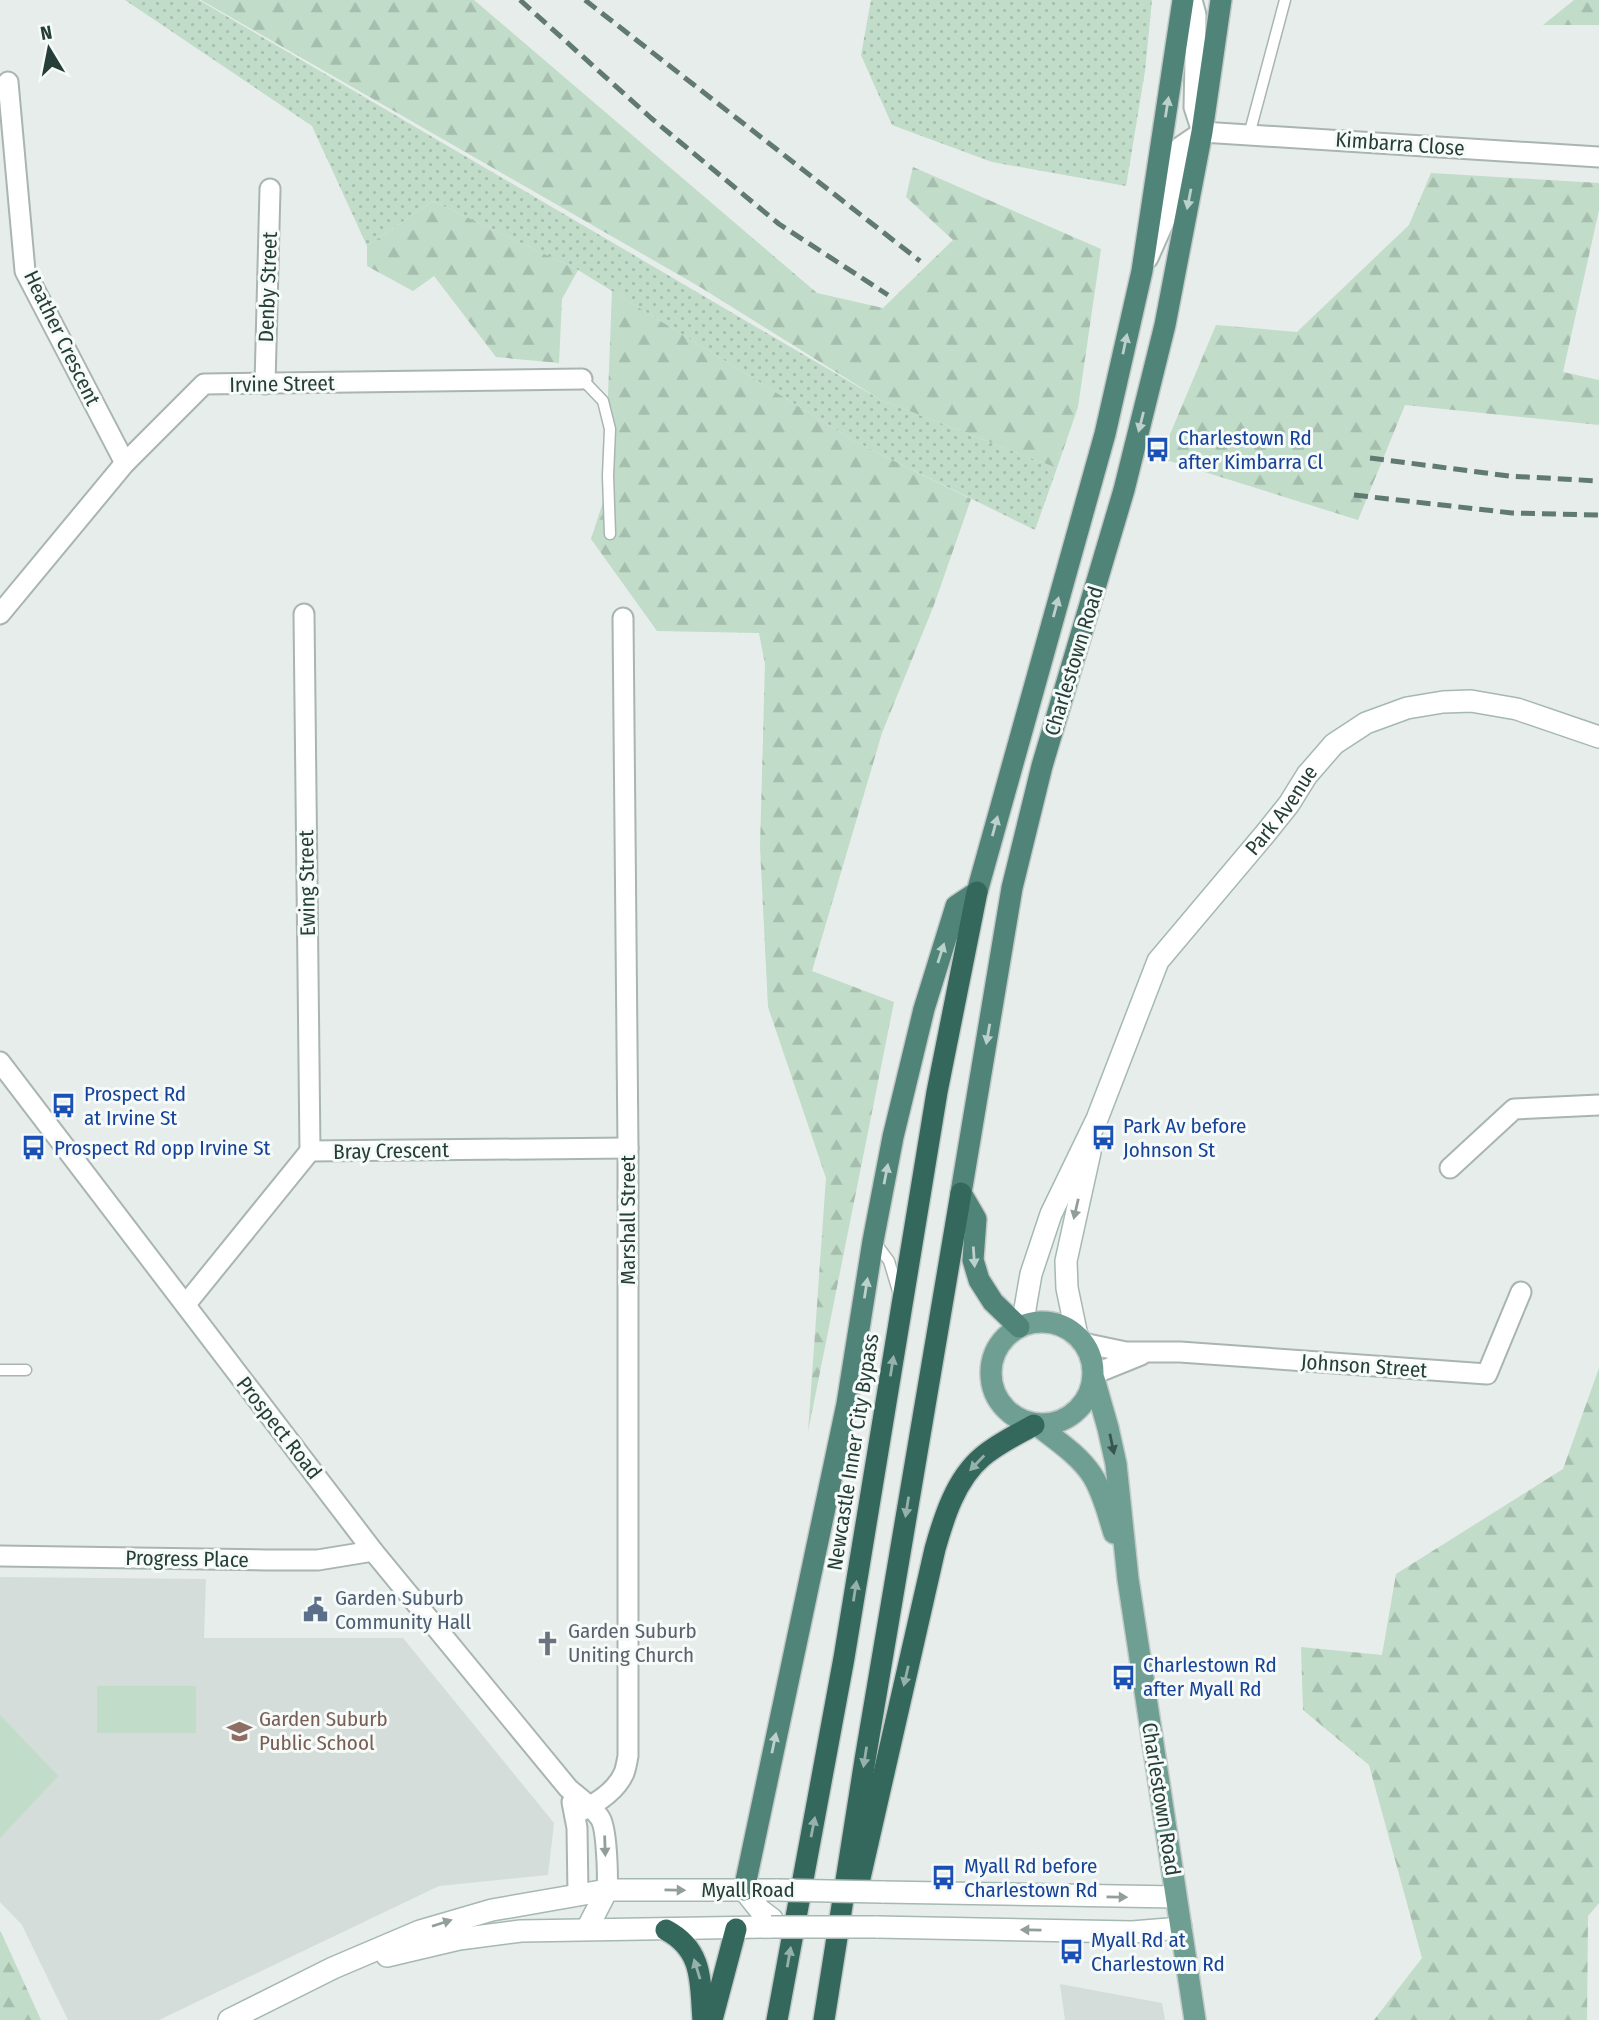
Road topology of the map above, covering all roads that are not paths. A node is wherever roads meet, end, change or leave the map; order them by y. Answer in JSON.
{"nodes":[{"id":1,"x":1183,"y":0,"type":"edge"},
{"id":2,"x":1192,"y":0,"type":"edge"},
{"id":3,"x":1221,"y":0,"type":"edge"},
{"id":4,"x":1285,"y":0,"type":"edge"},
{"id":5,"x":8,"y":82,"type":"dead end"},
{"id":6,"x":1202,"y":132,"type":"junction"},
{"id":7,"x":1249,"y":135,"type":"junction"},
{"id":8,"x":1599,"y":157,"type":"edge"},
{"id":9,"x":270,"y":189,"type":"dead end"},
{"id":10,"x":1142,"y":271,"type":"junction"},
{"id":11,"x":582,"y":379,"type":"joint"},
{"id":12,"x":265,"y":384,"type":"junction"},
{"id":13,"x":125,"y":463,"type":"junction"},
{"id":14,"x":610,"y":534,"type":"dead end"},
{"id":15,"x":0,"y":614,"type":"edge"},
{"id":16,"x":304,"y":614,"type":"dead end"},
{"id":17,"x":623,"y":618,"type":"dead end"},
{"id":18,"x":1599,"y":737,"type":"edge"},
{"id":19,"x":977,"y":892,"type":"junction"},
{"id":20,"x":0,"y":1062,"type":"edge"},
{"id":21,"x":1599,"y":1105,"type":"edge"},
{"id":22,"x":1097,"y":1119,"type":"junction"},
{"id":23,"x":628,"y":1148,"type":"junction"},
{"id":24,"x":310,"y":1152,"type":"junction"},
{"id":25,"x":1450,"y":1168,"type":"dead end"},
{"id":26,"x":961,"y":1193,"type":"junction"},
{"id":27,"x":873,"y":1241,"type":"junction"},
{"id":28,"x":1521,"y":1292,"type":"dead end"},
{"id":29,"x":186,"y":1304,"type":"junction"},
{"id":30,"x":902,"y":1305,"type":"junction"},
{"id":31,"x":1021,"y":1326,"type":"junction"},
{"id":32,"x":1080,"y":1339,"type":"junction"},
{"id":33,"x":1152,"y":1353,"type":"junction"},
{"id":34,"x":0,"y":1370,"type":"edge"},
{"id":35,"x":26,"y":1370,"type":"dead end"},
{"id":36,"x":1094,"y":1376,"type":"junction"},
{"id":37,"x":1036,"y":1425,"type":"junction"},
{"id":38,"x":373,"y":1551,"type":"junction"},
{"id":39,"x":0,"y":1556,"type":"edge"},
{"id":40,"x":1128,"y":1579,"type":"junction"},
{"id":41,"x":582,"y":1811,"type":"junction"},
{"id":42,"x":607,"y":1890,"type":"junction"},
{"id":43,"x":744,"y":1890,"type":"junction"},
{"id":44,"x":578,"y":1894,"type":"junction"},
{"id":45,"x":1176,"y":1897,"type":"junction"},
{"id":46,"x":771,"y":1923,"type":"junction"},
{"id":47,"x":1181,"y":1928,"type":"junction"},
{"id":48,"x":587,"y":1929,"type":"junction"},
{"id":49,"x":736,"y":1929,"type":"junction"},
{"id":50,"x":666,"y":1930,"type":"junction"},
{"id":51,"x":333,"y":1968,"type":"junction"},
{"id":52,"x":229,"y":2020,"type":"edge"},
{"id":53,"x":703,"y":2020,"type":"edge"},
{"id":54,"x":712,"y":2020,"type":"edge"},
{"id":55,"x":777,"y":2020,"type":"edge"},
{"id":56,"x":826,"y":2020,"type":"edge"},
{"id":57,"x":1195,"y":2020,"type":"edge"}],
"edges":[{"from":10,"to":1,"type":"highway","name":"Charlestown Road","one_way":true},
{"from":2,"to":6,"type":"street","name":"Charlestown Road"},
{"from":3,"to":6,"type":"highway","name":"Charlestown Road"},
{"from":4,"to":7,"type":"lane"},
{"from":5,"to":13,"type":"street","name":"Heather Crescent"},
{"from":6,"to":7,"type":"street","name":"Kimbarra Close"},
{"from":6,"to":10,"type":"street","name":"Charlestown Road"},
{"from":6,"to":26,"type":"highway","name":"Charlestown Road","one_way":true},
{"from":7,"to":8,"type":"street","name":"Kimbarra Close"},
{"from":9,"to":12,"type":"street","name":"Denby Street"},
{"from":19,"to":10,"type":"highway","name":"Charlestown Road","one_way":true},
{"from":11,"to":12,"type":"street","name":"Irvine Street"},
{"from":11,"to":14,"type":"lane"},
{"from":12,"to":13,"type":"street","name":"Irvine Street"},
{"from":13,"to":15,"type":"street","name":"Irvine Street"},
{"from":16,"to":24,"type":"street","name":"Ewing Street"},
{"from":17,"to":23,"type":"street","name":"Marshall Street"},
{"from":18,"to":22,"type":"main road","name":"Park Avenue"},
{"from":27,"to":19,"type":"highway","one_way":true},
{"from":19,"to":30,"type":"highway","name":"Newcastle Inner City Bypass"},
{"from":20,"to":29,"type":"street","name":"Prospect Road"},
{"from":21,"to":25,"type":"street"},
{"from":22,"to":31,"type":"main road","name":"Park Avenue"},
{"from":22,"to":32,"type":"main road","name":"Park Avenue","one_way":true},
{"from":23,"to":24,"type":"street","name":"Bray Crescent"},
{"from":23,"to":41,"type":"street","name":"Marshall Street"},
{"from":24,"to":29,"type":"street","name":"Bray Crescent"},
{"from":26,"to":31,"type":"highway","one_way":true},
{"from":26,"to":56,"type":"highway","one_way":true},
{"from":27,"to":30,"type":"lane"},
{"from":43,"to":27,"type":"highway","one_way":true},
{"from":28,"to":33,"type":"street","name":"Johnson Street"},
{"from":29,"to":38,"type":"street","name":"Prospect Road"},
{"from":55,"to":30,"type":"highway","name":"Newcastle Inner City Bypass","one_way":true},
{"from":31,"to":32,"type":"main road"},
{"from":31,"to":37,"type":"main road","name":"Charlestown Road"},
{"from":32,"to":33,"type":"street","name":"Johnson Street"},
{"from":32,"to":36,"type":"main road","name":"Charlestown Road"},
{"from":33,"to":36,"type":"street","name":"Johnson Street"},
{"from":34,"to":35,"type":"lane"},
{"from":36,"to":37,"type":"main road"},
{"from":36,"to":40,"type":"main road","name":"Charlestown Road","one_way":true},
{"from":37,"to":40,"type":"main road","name":"Charlestown Road"},
{"from":37,"to":56,"type":"highway","one_way":true},
{"from":38,"to":39,"type":"street","name":"Progress Place"},
{"from":38,"to":41,"type":"street","name":"Prospect Road"},
{"from":40,"to":45,"type":"main road","name":"Charlestown Road"},
{"from":41,"to":42,"type":"street","name":"Prospect Road","one_way":true},
{"from":41,"to":44,"type":"street"},
{"from":42,"to":43,"type":"main road","name":"Myall Road","one_way":true},
{"from":42,"to":44,"type":"main road","name":"Myall Road"},
{"from":42,"to":48,"type":"main road"},
{"from":43,"to":45,"type":"main road","name":"Myall Road","one_way":true,"bridge":true},
{"from":43,"to":46,"type":"main road"},
{"from":43,"to":49,"type":"main road"},
{"from":44,"to":48,"type":"main road"},
{"from":51,"to":44,"type":"main road","name":"Myall Road","one_way":true},
{"from":45,"to":47,"type":"main road","name":"Charlestown Road"},
{"from":47,"to":46,"type":"main road","name":"Myall Road","one_way":true,"bridge":true},
{"from":46,"to":49,"type":"main road","name":"Myall Road"},
{"from":47,"to":57,"type":"main road","name":"Charlestown Road"},
{"from":48,"to":50,"type":"main road","name":"Myall Road"},
{"from":48,"to":51,"type":"main road","name":"Myall Road"},
{"from":49,"to":50,"type":"main road","name":"Myall Road"},
{"from":49,"to":54,"type":"highway"},
{"from":53,"to":50,"type":"highway","one_way":true},
{"from":51,"to":52,"type":"main road","name":"Myall Road"}]}
